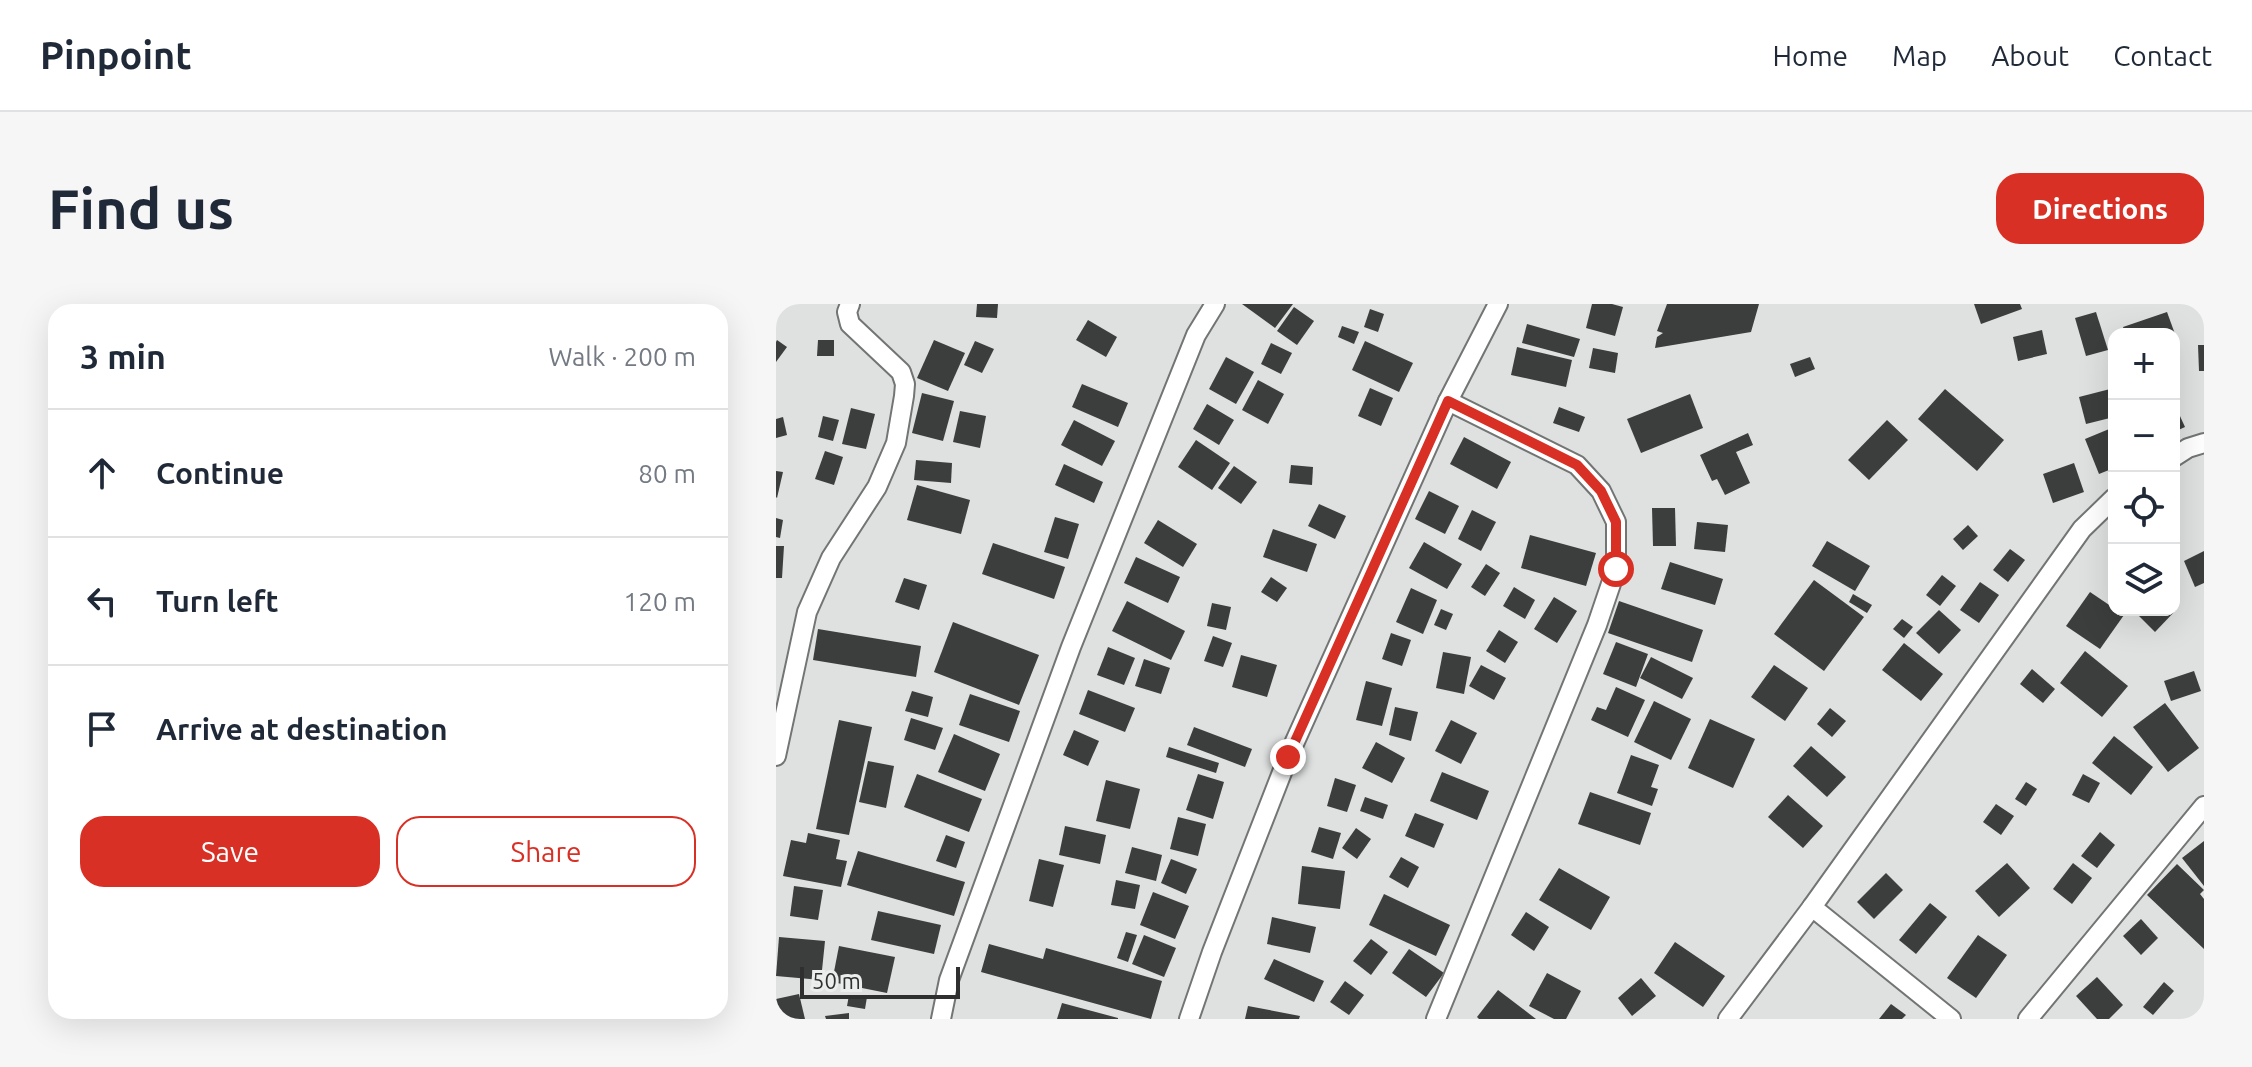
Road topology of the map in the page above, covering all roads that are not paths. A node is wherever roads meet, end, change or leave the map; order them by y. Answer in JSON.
{"nodes":[{"id":1,"x":850,"y":304,"type":"edge"},
{"id":2,"x":1215,"y":304,"type":"edge"},
{"id":3,"x":1498,"y":304,"type":"edge"},
{"id":4,"x":1448,"y":401,"type":"junction"},
{"id":5,"x":2204,"y":443,"type":"edge"},
{"id":6,"x":2180,"y":453,"type":"edge"},
{"id":7,"x":2108,"y":504,"type":"edge"},
{"id":8,"x":776,"y":756,"type":"edge"},
{"id":9,"x":2204,"y":806,"type":"edge"},
{"id":10,"x":1812,"y":907,"type":"junction"},
{"id":11,"x":941,"y":1019,"type":"edge"},
{"id":12,"x":1189,"y":1019,"type":"edge"},
{"id":13,"x":1436,"y":1019,"type":"edge"},
{"id":14,"x":1728,"y":1019,"type":"edge"},
{"id":15,"x":1951,"y":1019,"type":"edge"},
{"id":16,"x":2028,"y":1019,"type":"edge"}],
"edges":[{"from":1,"to":8,"type":"street"},
{"from":2,"to":11,"type":"street"},
{"from":3,"to":4,"type":"street"},
{"from":4,"to":12,"type":"street"},
{"from":4,"to":13,"type":"street"},
{"from":5,"to":6,"type":"street"},
{"from":7,"to":10,"type":"street"},
{"from":9,"to":16,"type":"street"},
{"from":10,"to":14,"type":"street"},
{"from":10,"to":15,"type":"street"}]}
